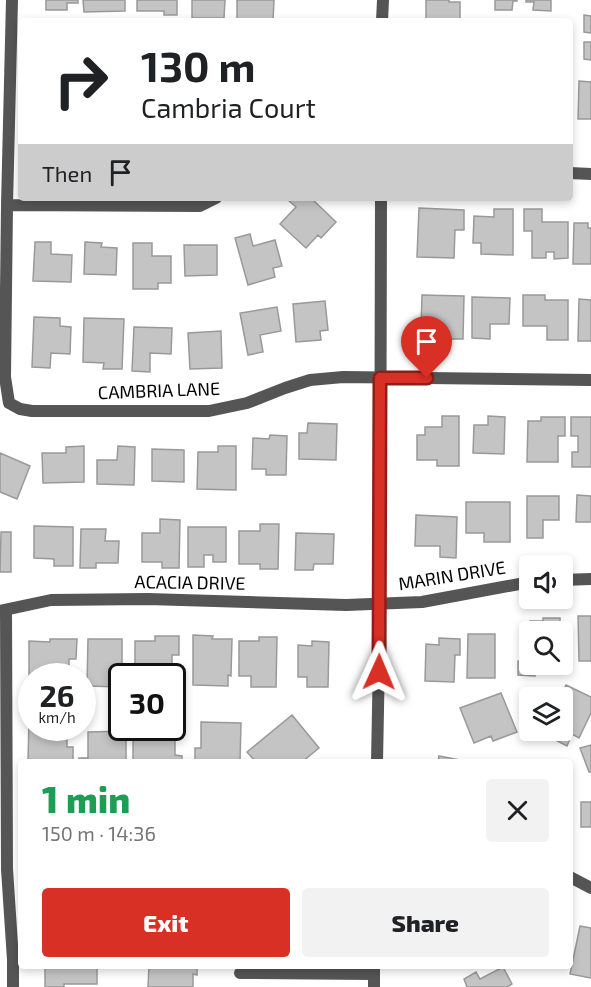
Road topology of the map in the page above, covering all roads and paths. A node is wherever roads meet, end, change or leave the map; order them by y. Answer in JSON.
{"nodes":[{"id":1,"x":12,"y":0,"type":"edge"},
{"id":2,"x":383,"y":0,"type":"edge"},
{"id":3,"x":382,"y":18,"type":"edge"},
{"id":4,"x":573,"y":173,"type":"edge"},
{"id":5,"x":591,"y":174,"type":"edge"},
{"id":6,"x":210,"y":201,"type":"edge"},
{"id":7,"x":381,"y":201,"type":"edge"},
{"id":8,"x":7,"y":205,"type":"junction"},
{"id":9,"x":380,"y":378,"type":"junction"},
{"id":10,"x":591,"y":380,"type":"edge"},
{"id":11,"x":591,"y":579,"type":"edge"},
{"id":12,"x":573,"y":580,"type":"edge"},
{"id":13,"x":519,"y":584,"type":"edge"},
{"id":14,"x":380,"y":604,"type":"junction"},
{"id":15,"x":3,"y":611,"type":"edge"},
{"id":16,"x":377,"y":759,"type":"edge"},
{"id":17,"x":7,"y":806,"type":"junction"},
{"id":18,"x":18,"y":806,"type":"edge"},
{"id":19,"x":573,"y":879,"type":"edge"},
{"id":20,"x":591,"y":888,"type":"edge"},
{"id":21,"x":240,"y":970,"type":"edge"},
{"id":22,"x":374,"y":970,"type":"edge"},
{"id":23,"x":13,"y":987,"type":"edge"},
{"id":24,"x":240,"y":987,"type":"edge"},
{"id":25,"x":374,"y":987,"type":"edge"}],
"edges":[{"from":1,"to":8,"type":"street"},
{"from":2,"to":3,"type":"street"},
{"from":4,"to":5,"type":"street"},
{"from":6,"to":8,"type":"street"},
{"from":7,"to":9,"type":"street"},
{"from":8,"to":9,"type":"street","name":"CAMBRIA LANE"},
{"from":9,"to":10,"type":"street","name":"CAMBRIA LANE"},
{"from":9,"to":14,"type":"street"},
{"from":11,"to":12,"type":"street"},
{"from":13,"to":14,"type":"street","name":"MARIN DRIVE"},
{"from":14,"to":15,"type":"street","name":"ACACIA DRIVE"},
{"from":14,"to":16,"type":"street"},
{"from":15,"to":17,"type":"street"},
{"from":17,"to":18,"type":"street"},
{"from":17,"to":23,"type":"street"},
{"from":19,"to":20,"type":"street"},
{"from":21,"to":22,"type":"street"},
{"from":21,"to":24,"type":"street"},
{"from":22,"to":25,"type":"street"}]}
